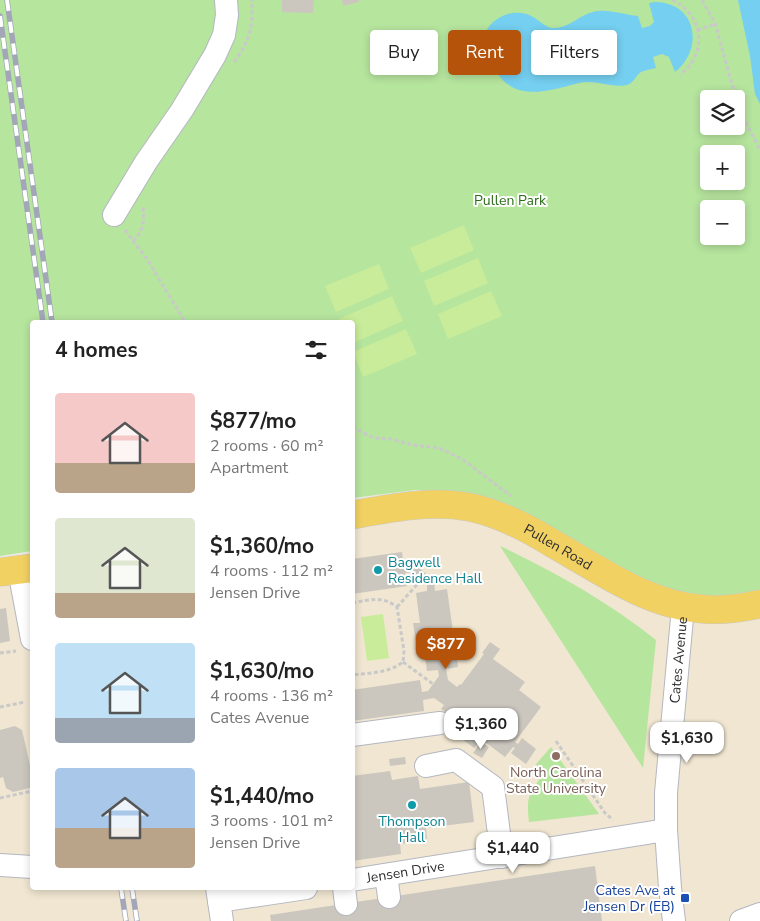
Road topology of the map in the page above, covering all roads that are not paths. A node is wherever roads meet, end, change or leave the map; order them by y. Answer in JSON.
{"nodes":[{"id":1,"x":226,"y":0,"type":"edge"},
{"id":2,"x":114,"y":216,"type":"road end"},
{"id":3,"x":355,"y":514,"type":"edge"},
{"id":4,"x":17,"y":570,"type":"edge"},
{"id":5,"x":760,"y":604,"type":"edge"},
{"id":6,"x":683,"y":607,"type":"junction"},
{"id":7,"x":24,"y":645,"type":"edge"},
{"id":8,"x":440,"y":723,"type":"dead end"},
{"id":9,"x":355,"y":735,"type":"edge"},
{"id":10,"x":426,"y":766,"type":"dead end"},
{"id":11,"x":666,"y":830,"type":"junction"},
{"id":12,"x":502,"y":857,"type":"junction"},
{"id":13,"x":0,"y":865,"type":"edge"},
{"id":14,"x":30,"y":867,"type":"edge"},
{"id":15,"x":386,"y":875,"type":"junction"},
{"id":16,"x":355,"y":880,"type":"edge"},
{"id":17,"x":295,"y":890,"type":"edge"},
{"id":18,"x":389,"y":897,"type":"dead end"},
{"id":19,"x":220,"y":903,"type":"edge"},
{"id":20,"x":760,"y":914,"type":"edge"},
{"id":21,"x":674,"y":921,"type":"edge"},
{"id":22,"x":741,"y":921,"type":"edge"}],
"edges":[{"from":1,"to":2,"type":"street"},
{"from":3,"to":6,"type":"main road","name":"Pullen Road"},
{"from":4,"to":7,"type":"street"},
{"from":5,"to":6,"type":"main road","name":"Pullen Road"},
{"from":6,"to":11,"type":"street","name":"Cates Avenue"},
{"from":8,"to":9,"type":"street"},
{"from":10,"to":12,"type":"street"},
{"from":11,"to":12,"type":"street","name":"Jensen Drive"},
{"from":11,"to":21,"type":"street","name":"Cates Avenue"},
{"from":12,"to":15,"type":"street","name":"Jensen Drive"},
{"from":13,"to":14,"type":"street"},
{"from":15,"to":16,"type":"street","name":"Jensen Drive"},
{"from":15,"to":18,"type":"street"},
{"from":17,"to":19,"type":"street"},
{"from":20,"to":22,"type":"street"}]}
